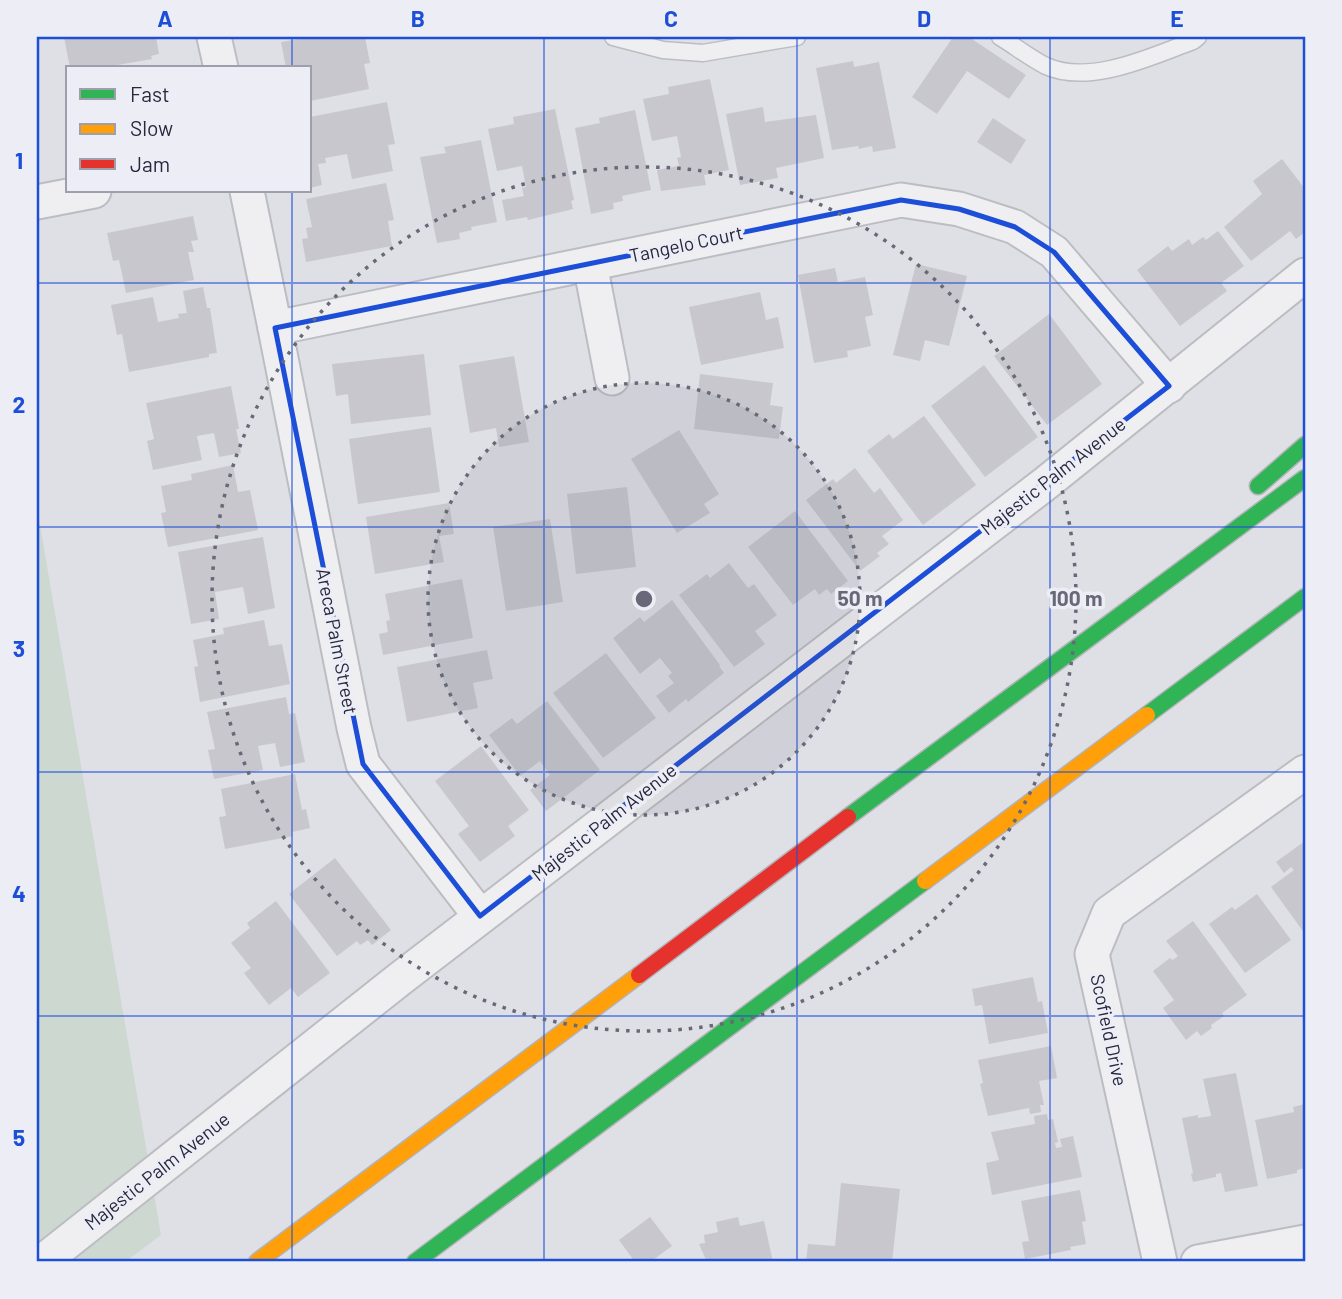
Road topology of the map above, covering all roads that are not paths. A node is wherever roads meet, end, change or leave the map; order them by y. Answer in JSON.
{"nodes":[{"id":1,"x":214,"y":37,"type":"edge"},
{"id":2,"x":614,"y":37,"type":"edge"},
{"id":3,"x":797,"y":37,"type":"edge"},
{"id":4,"x":1000,"y":37,"type":"edge"},
{"id":5,"x":1198,"y":37,"type":"edge"},
{"id":6,"x":221,"y":66,"type":"edge"},
{"id":7,"x":89,"y":192,"type":"edge"},
{"id":8,"x":247,"y":192,"type":"edge"},
{"id":9,"x":37,"y":202,"type":"edge"},
{"id":10,"x":590,"y":264,"type":"junction"},
{"id":11,"x":1305,"y":275,"type":"edge"},
{"id":12,"x":275,"y":328,"type":"junction"},
{"id":13,"x":612,"y":378,"type":"dead end"},
{"id":14,"x":1169,"y":386,"type":"junction"},
{"id":15,"x":1305,"y":445,"type":"edge"},
{"id":16,"x":1305,"y":478,"type":"edge"},
{"id":17,"x":1243,"y":499,"type":"dead end"},
{"id":18,"x":1202,"y":534,"type":"dead end"},
{"id":19,"x":1305,"y":597,"type":"edge"},
{"id":20,"x":1037,"y":677,"type":"junction"},
{"id":21,"x":1305,"y":772,"type":"edge"},
{"id":22,"x":480,"y":916,"type":"junction"},
{"id":23,"x":1305,"y":1242,"type":"edge"},
{"id":24,"x":42,"y":1262,"type":"edge"},
{"id":25,"x":257,"y":1262,"type":"edge"},
{"id":26,"x":415,"y":1262,"type":"edge"},
{"id":27,"x":1160,"y":1262,"type":"edge"},
{"id":28,"x":1198,"y":1262,"type":"edge"}],
"edges":[{"from":1,"to":6,"type":"street"},
{"from":2,"to":3,"type":"lane"},
{"from":4,"to":5,"type":"lane"},
{"from":7,"to":9,"type":"street"},
{"from":8,"to":12,"type":"street"},
{"from":10,"to":12,"type":"street","name":"Tangelo Court"},
{"from":10,"to":13,"type":"street"},
{"from":10,"to":14,"type":"street","name":"Tangelo Court"},
{"from":11,"to":14,"type":"street","name":"Majestic Palm Avenue"},
{"from":12,"to":22,"type":"street","name":"Areca Palm Street"},
{"from":14,"to":22,"type":"street","name":"Majestic Palm Avenue"},
{"from":15,"to":17,"type":"highway"},
{"from":16,"to":20,"type":"highway"},
{"from":18,"to":20,"type":"highway"},
{"from":19,"to":26,"type":"highway"},
{"from":20,"to":25,"type":"highway"},
{"from":21,"to":27,"type":"street","name":"Scofield Drive"},
{"from":22,"to":24,"type":"street","name":"Majestic Palm Avenue"},
{"from":23,"to":28,"type":"street"}]}
